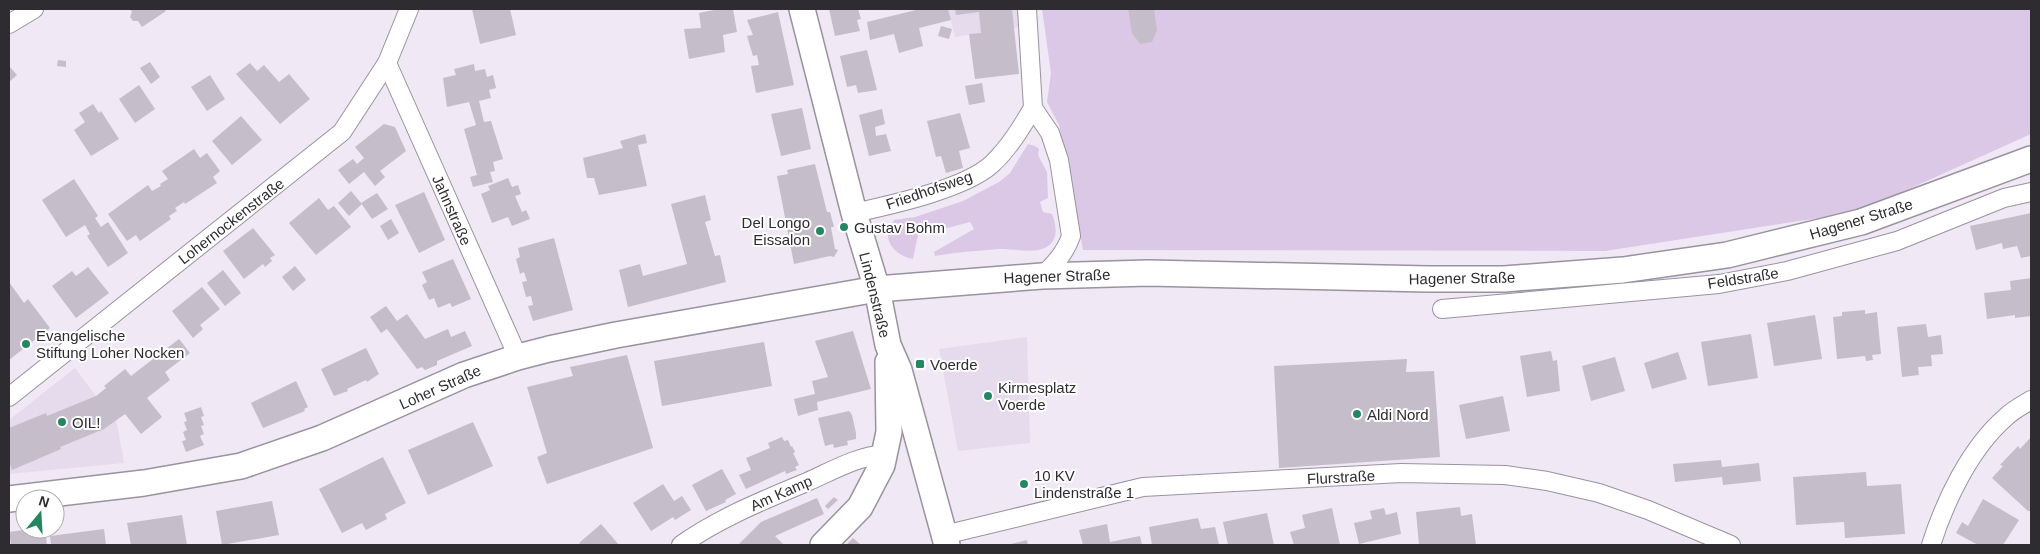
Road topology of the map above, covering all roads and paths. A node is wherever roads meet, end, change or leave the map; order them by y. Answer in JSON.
{"nodes":[{"id":1,"x":34,"y":9,"type":"edge"},
{"id":2,"x":410,"y":9,"type":"edge"},
{"id":3,"x":802,"y":9,"type":"edge"},
{"id":4,"x":1027,"y":9,"type":"edge"},
{"id":5,"x":9,"y":24,"type":"edge"},
{"id":6,"x":388,"y":63,"type":"junction"},
{"id":7,"x":1033,"y":108,"type":"junction"},
{"id":8,"x":2031,"y":159,"type":"edge"},
{"id":9,"x":2031,"y":192,"type":"edge"},
{"id":10,"x":854,"y":213,"type":"junction"},
{"id":11,"x":1042,"y":276,"type":"junction"},
{"id":12,"x":877,"y":289,"type":"junction"},
{"id":13,"x":1442,"y":309,"type":"dead end"},
{"id":14,"x":888,"y":345,"type":"junction"},
{"id":15,"x":518,"y":357,"type":"junction"},
{"id":16,"x":9,"y":397,"type":"edge"},
{"id":17,"x":2031,"y":400,"type":"edge"},
{"id":18,"x":885,"y":454,"type":"junction"},
{"id":19,"x":925,"y":462,"type":"junction"},
{"id":20,"x":9,"y":499,"type":"edge"},
{"id":21,"x":946,"y":540,"type":"edge"},
{"id":22,"x":681,"y":545,"type":"edge"},
{"id":23,"x":823,"y":545,"type":"edge"},
{"id":24,"x":1731,"y":545,"type":"edge"},
{"id":25,"x":1931,"y":545,"type":"edge"}],
"edges":[{"from":1,"to":5,"type":"street"},
{"from":2,"to":6,"type":"street","name":"Lohernockenstraße"},
{"from":3,"to":10,"type":"main road","name":"Lindenstraße"},
{"from":4,"to":7,"type":"street"},
{"from":6,"to":15,"type":"street","name":"Jahnstraße"},
{"from":6,"to":16,"type":"street","name":"Lohernockenstraße"},
{"from":7,"to":10,"type":"street","name":"Friedhofsweg"},
{"from":7,"to":11,"type":"street"},
{"from":8,"to":11,"type":"main road","name":"Hagener Straße"},
{"from":9,"to":13,"type":"street","name":"Feldstraße"},
{"from":10,"to":12,"type":"main road","name":"Lindenstraße"},
{"from":11,"to":12,"type":"main road","name":"Hagener Straße"},
{"from":12,"to":14,"type":"main road","name":"Lindenstraße"},
{"from":12,"to":15,"type":"main road","name":"Loher Straße"},
{"from":14,"to":18,"type":"main road"},
{"from":14,"to":19,"type":"main road","name":"Lindenstraße"},
{"from":15,"to":20,"type":"main road","name":"Loher Straße"},
{"from":17,"to":25,"type":"street"},
{"from":18,"to":19,"type":"main road"},
{"from":18,"to":22,"type":"street","name":"Am Kamp"},
{"from":18,"to":23,"type":"main road"},
{"from":19,"to":21,"type":"main road","name":"Lindenstraße"},
{"from":21,"to":24,"type":"street","name":"Flurstraße"}]}
